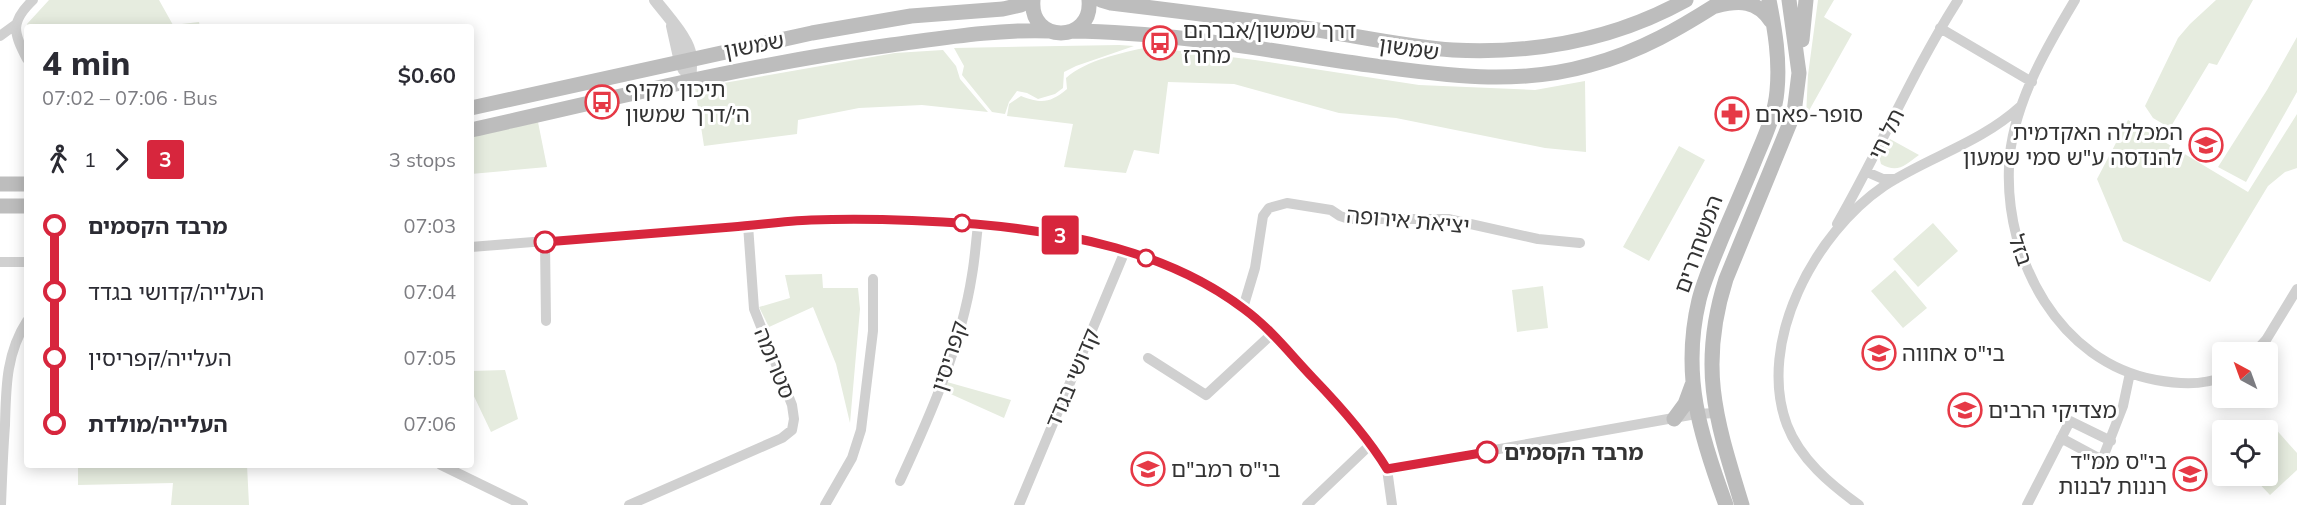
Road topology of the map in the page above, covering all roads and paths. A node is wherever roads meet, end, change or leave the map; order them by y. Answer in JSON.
{"nodes":[{"id":1,"x":33,"y":0,"type":"edge"},
{"id":2,"x":655,"y":0,"type":"edge"},
{"id":3,"x":1029,"y":0,"type":"edge"},
{"id":4,"x":1033,"y":0,"type":"edge"},
{"id":5,"x":1089,"y":0,"type":"edge"},
{"id":6,"x":1101,"y":0,"type":"edge"},
{"id":7,"x":1686,"y":0,"type":"edge"},
{"id":8,"x":1769,"y":0,"type":"edge"},
{"id":9,"x":1789,"y":0,"type":"edge"},
{"id":10,"x":1806,"y":0,"type":"edge"},
{"id":11,"x":1958,"y":0,"type":"edge"},
{"id":12,"x":2075,"y":0,"type":"edge"},
{"id":13,"x":1719,"y":4,"type":"edge"},
{"id":14,"x":15,"y":25,"type":"junction"},
{"id":15,"x":1774,"y":27,"type":"junction"},
{"id":16,"x":1940,"y":28,"type":"junction"},
{"id":17,"x":1072,"y":31,"type":"junction"},
{"id":18,"x":1050,"y":32,"type":"junction"},
{"id":19,"x":0,"y":36,"type":"edge"},
{"id":20,"x":24,"y":52,"type":"edge"},
{"id":21,"x":686,"y":61,"type":"junction"},
{"id":22,"x":1799,"y":73,"type":"junction"},
{"id":23,"x":690,"y":81,"type":"junction"},
{"id":24,"x":2032,"y":82,"type":"junction"},
{"id":25,"x":2021,"y":106,"type":"junction"},
{"id":26,"x":474,"y":107,"type":"edge"},
{"id":27,"x":474,"y":129,"type":"edge"},
{"id":28,"x":1867,"y":172,"type":"junction"},
{"id":29,"x":1897,"y":179,"type":"junction"},
{"id":30,"x":0,"y":184,"type":"edge"},
{"id":31,"x":24,"y":184,"type":"edge"},
{"id":32,"x":0,"y":206,"type":"edge"},
{"id":33,"x":24,"y":206,"type":"edge"},
{"id":34,"x":748,"y":225,"type":"junction"},
{"id":35,"x":978,"y":225,"type":"junction"},
{"id":36,"x":1829,"y":238,"type":"junction"},
{"id":37,"x":545,"y":242,"type":"junction"},
{"id":38,"x":1580,"y":243,"type":"dead end"},
{"id":39,"x":474,"y":247,"type":"edge"},
{"id":40,"x":1125,"y":251,"type":"junction"},
{"id":41,"x":0,"y":262,"type":"edge"},
{"id":42,"x":24,"y":262,"type":"edge"},
{"id":43,"x":873,"y":279,"type":"dead end"},
{"id":44,"x":2297,"y":289,"type":"edge"},
{"id":45,"x":1243,"y":308,"type":"junction"},
{"id":46,"x":546,"y":321,"type":"dead end"},
{"id":47,"x":24,"y":326,"type":"edge"},
{"id":48,"x":1272,"y":334,"type":"junction"},
{"id":49,"x":2264,"y":342,"type":"edge"},
{"id":50,"x":1148,"y":358,"type":"dead end"},
{"id":51,"x":5,"y":362,"type":"edge"},
{"id":52,"x":2130,"y":373,"type":"junction"},
{"id":53,"x":2212,"y":380,"type":"edge"},
{"id":54,"x":1692,"y":385,"type":"junction"},
{"id":55,"x":1716,"y":413,"type":"junction"},
{"id":56,"x":1696,"y":414,"type":"junction"},
{"id":57,"x":1674,"y":419,"type":"junction"},
{"id":58,"x":2061,"y":438,"type":"junction"},
{"id":59,"x":2111,"y":441,"type":"junction"},
{"id":60,"x":1370,"y":445,"type":"junction"},
{"id":61,"x":447,"y":468,"type":"edge"},
{"id":62,"x":1387,"y":469,"type":"junction"},
{"id":63,"x":900,"y":481,"type":"dead end"},
{"id":64,"x":1,"y":505,"type":"edge"},
{"id":65,"x":523,"y":505,"type":"edge"},
{"id":66,"x":629,"y":505,"type":"edge"},
{"id":67,"x":825,"y":505,"type":"edge"},
{"id":68,"x":1019,"y":505,"type":"edge"},
{"id":69,"x":1307,"y":505,"type":"edge"},
{"id":70,"x":1392,"y":505,"type":"edge"},
{"id":71,"x":1726,"y":505,"type":"edge"},
{"id":72,"x":1742,"y":505,"type":"edge"},
{"id":73,"x":1859,"y":505,"type":"edge"},
{"id":74,"x":2027,"y":505,"type":"edge"}],
"edges":[{"from":1,"to":14,"type":"street"},
{"from":2,"to":21,"type":"street"},
{"from":3,"to":21,"type":"main road","name":"שמשון"},
{"from":4,"to":18,"type":"main road"},
{"from":5,"to":17,"type":"main road"},
{"from":6,"to":7,"type":"main road","name":"שמשון"},
{"from":8,"to":15,"type":"main road","name":"המשחררים"},
{"from":9,"to":22,"type":"main road","name":"המשחררים"},
{"from":10,"to":22,"type":"main road"},
{"from":11,"to":16,"type":"street","name":"תל חי"},
{"from":12,"to":24,"type":"street","name":"בזל"},
{"from":13,"to":15,"type":"main road"},
{"from":13,"to":17,"type":"main road","name":"שמשון"},
{"from":14,"to":19,"type":"street"},
{"from":14,"to":20,"type":"street"},
{"from":15,"to":54,"type":"main road","name":"המשחררים"},
{"from":16,"to":24,"type":"street"},
{"from":16,"to":28,"type":"street","name":"תל חי"},
{"from":17,"to":18,"type":"main road","name":"שמשון"},
{"from":18,"to":23,"type":"main road","name":"שמשון"},
{"from":21,"to":23,"type":"street"},
{"from":21,"to":26,"type":"main road","name":"שמשון"},
{"from":22,"to":55,"type":"main road","name":"המשחררים"},
{"from":23,"to":27,"type":"main road","name":"שמשון"},
{"from":24,"to":25,"type":"street","name":"בזל"},
{"from":25,"to":29,"type":"street"},
{"from":25,"to":52,"type":"street","name":"בזל"},
{"from":28,"to":29,"type":"street"},
{"from":28,"to":36,"type":"street","name":"תל חי"},
{"from":29,"to":36,"type":"street"},
{"from":30,"to":31,"type":"main road"},
{"from":32,"to":33,"type":"main road"},
{"from":34,"to":35,"type":"street"},
{"from":34,"to":37,"type":"street"},
{"from":34,"to":66,"type":"street","name":"סטרומה"},
{"from":35,"to":40,"type":"street"},
{"from":35,"to":63,"type":"street","name":"קפריסין"},
{"from":36,"to":73,"type":"street"},
{"from":37,"to":39,"type":"street"},
{"from":37,"to":46,"type":"street"},
{"from":38,"to":45,"type":"street","name":"יציאת אירופה"},
{"from":40,"to":45,"type":"street"},
{"from":40,"to":68,"type":"street","name":"קדושי בגדד"},
{"from":41,"to":42,"type":"street"},
{"from":43,"to":67,"type":"street"},
{"from":44,"to":49,"type":"street"},
{"from":45,"to":48,"type":"street"},
{"from":47,"to":51,"type":"street"},
{"from":48,"to":50,"type":"street"},
{"from":48,"to":60,"type":"street"},
{"from":51,"to":64,"type":"street"},
{"from":52,"to":53,"type":"street","name":"בזל"},
{"from":52,"to":59,"type":"street"},
{"from":54,"to":56,"type":"main road","name":"המשחררים"},
{"from":54,"to":57,"type":"main road"},
{"from":55,"to":56,"type":"street"},
{"from":55,"to":72,"type":"main road","name":"המשחררים"},
{"from":56,"to":57,"type":"street"},
{"from":56,"to":71,"type":"main road","name":"המשחררים"},
{"from":57,"to":62,"type":"street"},
{"from":58,"to":59,"type":"street"},
{"from":58,"to":59,"type":"street"},
{"from":58,"to":74,"type":"street"},
{"from":60,"to":62,"type":"street"},
{"from":60,"to":69,"type":"street"},
{"from":61,"to":65,"type":"street"},
{"from":62,"to":70,"type":"street"}]}
